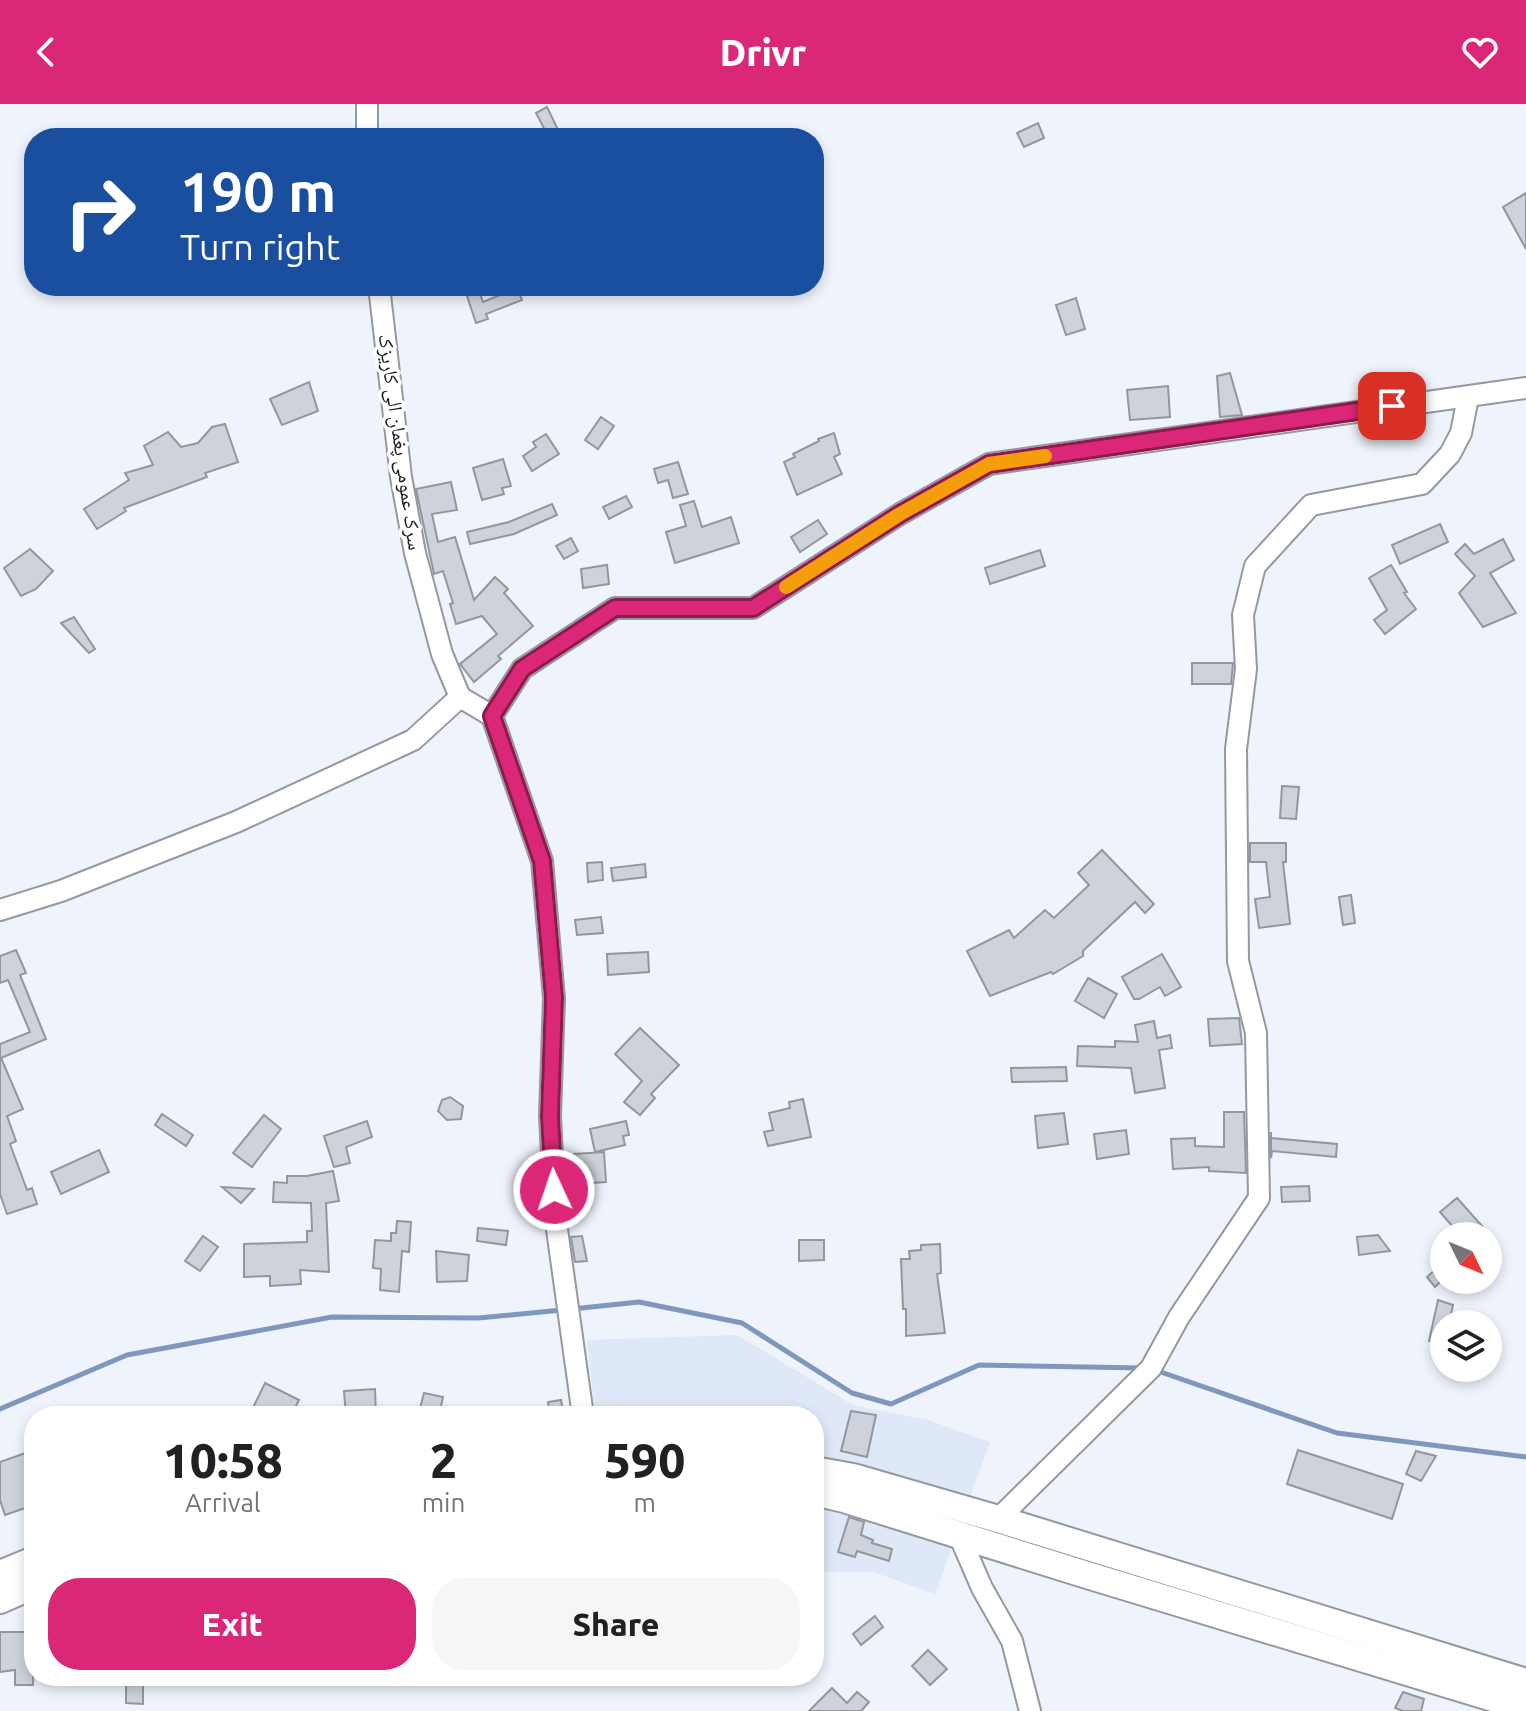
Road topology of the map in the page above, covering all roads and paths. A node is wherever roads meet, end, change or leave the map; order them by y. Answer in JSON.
{"nodes":[{"id":1,"x":367,"y":104,"type":"edge"},
{"id":2,"x":367,"y":128,"type":"edge"},
{"id":3,"x":380,"y":296,"type":"edge"},
{"id":4,"x":1526,"y":388,"type":"edge"},
{"id":5,"x":1468,"y":397,"type":"junction"},
{"id":6,"x":460,"y":697,"type":"junction"},
{"id":7,"x":492,"y":716,"type":"junction"},
{"id":8,"x":0,"y":910,"type":"edge"},
{"id":9,"x":582,"y":1406,"type":"edge"},
{"id":10,"x":824,"y":1472,"type":"edge"},
{"id":11,"x":824,"y":1494,"type":"edge"},
{"id":12,"x":998,"y":1519,"type":"junction"},
{"id":13,"x":962,"y":1523,"type":"junction"},
{"id":14,"x":24,"y":1564,"type":"edge"},
{"id":15,"x":0,"y":1574,"type":"edge"},
{"id":16,"x":24,"y":1589,"type":"edge"},
{"id":17,"x":0,"y":1600,"type":"edge"},
{"id":18,"x":1526,"y":1682,"type":"edge"},
{"id":19,"x":1526,"y":1708,"type":"edge"},
{"id":20,"x":1030,"y":1711,"type":"edge"}],
"edges":[{"from":1,"to":2,"type":"street"},
{"from":3,"to":6,"type":"street","name":"سرک عمومی پغمان الی کاریزک"},
{"from":4,"to":5,"type":"street"},
{"from":5,"to":7,"type":"street"},
{"from":5,"to":12,"type":"street"},
{"from":6,"to":7,"type":"street"},
{"from":6,"to":8,"type":"street"},
{"from":7,"to":9,"type":"street"},
{"from":10,"to":13,"type":"main road"},
{"from":11,"to":13,"type":"main road"},
{"from":12,"to":13,"type":"main road"},
{"from":12,"to":18,"type":"main road"},
{"from":13,"to":19,"type":"main road"},
{"from":13,"to":20,"type":"street"},
{"from":14,"to":15,"type":"main road"},
{"from":16,"to":17,"type":"main road"}]}
